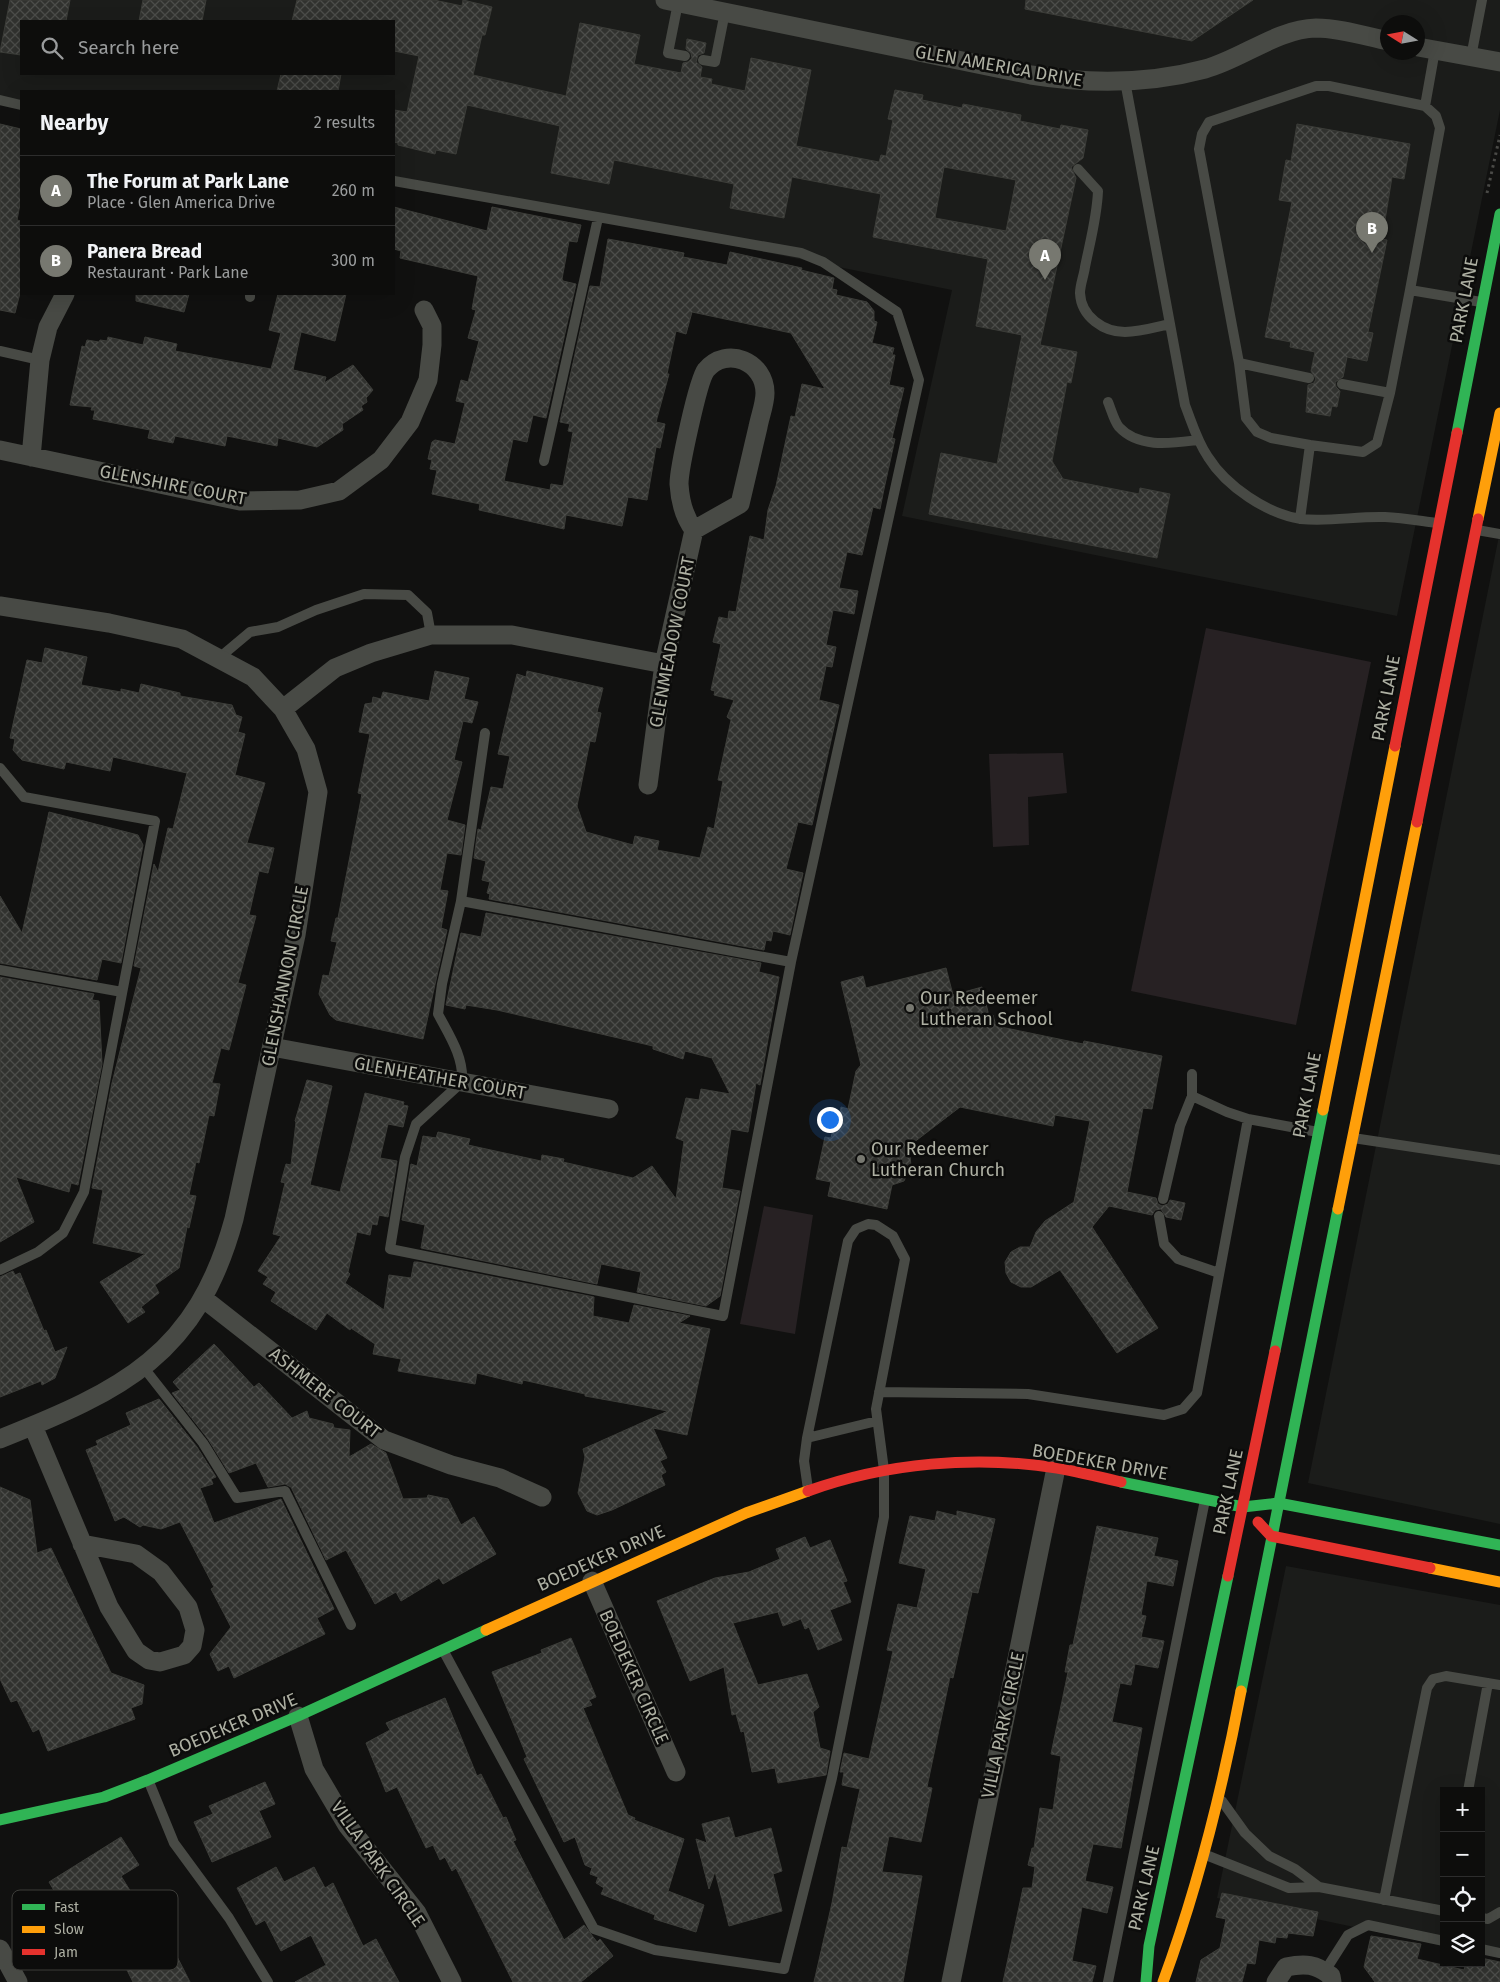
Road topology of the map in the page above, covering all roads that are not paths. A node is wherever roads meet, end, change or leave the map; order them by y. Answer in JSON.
{"nodes":[{"id":1,"x":1482,"y":0,"type":"edge"},
{"id":2,"x":672,"y":1,"type":"edge"},
{"id":3,"x":699,"y":3,"type":"edge"},
{"id":4,"x":725,"y":12,"type":"junction"},
{"id":5,"x":1380,"y":40,"type":"edge"},
{"id":6,"x":1426,"y":49,"type":"edge"},
{"id":7,"x":685,"y":56,"type":"dead end"},
{"id":8,"x":1471,"y":57,"type":"junction"},
{"id":9,"x":703,"y":60,"type":"dead end"},
{"id":10,"x":1500,"y":62,"type":"edge"},
{"id":11,"x":1125,"y":81,"type":"junction"},
{"id":12,"x":0,"y":100,"type":"edge"},
{"id":13,"x":20,"y":105,"type":"edge"},
{"id":14,"x":1425,"y":106,"type":"junction"},
{"id":15,"x":1078,"y":168,"type":"dead end"},
{"id":16,"x":395,"y":181,"type":"edge"},
{"id":17,"x":1500,"y":214,"type":"edge"},
{"id":18,"x":598,"y":218,"type":"junction"},
{"id":19,"x":1410,"y":290,"type":"junction"},
{"id":20,"x":64,"y":295,"type":"edge"},
{"id":21,"x":1482,"y":302,"type":"junction"},
{"id":22,"x":424,"y":310,"type":"dead end"},
{"id":23,"x":1170,"y":324,"type":"junction"},
{"id":24,"x":0,"y":351,"type":"edge"},
{"id":25,"x":40,"y":360,"type":"junction"},
{"id":26,"x":1239,"y":363,"type":"junction"},
{"id":27,"x":1310,"y":378,"type":"dead end"},
{"id":28,"x":1342,"y":384,"type":"dead end"},
{"id":29,"x":1390,"y":393,"type":"junction"},
{"id":30,"x":1108,"y":402,"type":"dead end"},
{"id":31,"x":1500,"y":413,"type":"edge"},
{"id":32,"x":1198,"y":440,"type":"junction"},
{"id":33,"x":1310,"y":445,"type":"junction"},
{"id":34,"x":0,"y":450,"type":"edge"},
{"id":35,"x":31,"y":457,"type":"junction"},
{"id":36,"x":544,"y":461,"type":"dead end"},
{"id":37,"x":1300,"y":519,"type":"junction"},
{"id":38,"x":1443,"y":524,"type":"junction"},
{"id":39,"x":1471,"y":529,"type":"junction"},
{"id":40,"x":694,"y":530,"type":"junction"},
{"id":41,"x":1500,"y":534,"type":"edge"},
{"id":42,"x":0,"y":606,"type":"edge"},
{"id":43,"x":431,"y":635,"type":"junction"},
{"id":44,"x":218,"y":658,"type":"junction"},
{"id":45,"x":664,"y":664,"type":"junction"},
{"id":46,"x":283,"y":709,"type":"junction"},
{"id":47,"x":486,"y":733,"type":"dead end"},
{"id":48,"x":0,"y":768,"type":"edge"},
{"id":49,"x":648,"y":784,"type":"dead end"},
{"id":50,"x":461,"y":901,"type":"junction"},
{"id":51,"x":791,"y":962,"type":"junction"},
{"id":52,"x":0,"y":970,"type":"edge"},
{"id":53,"x":122,"y":992,"type":"junction"},
{"id":54,"x":272,"y":1047,"type":"junction"},
{"id":55,"x":1192,"y":1074,"type":"dead end"},
{"id":56,"x":462,"y":1082,"type":"junction"},
{"id":57,"x":1192,"y":1096,"type":"junction"},
{"id":58,"x":609,"y":1109,"type":"dead end"},
{"id":59,"x":1248,"y":1119,"type":"junction"},
{"id":60,"x":1322,"y":1133,"type":"junction"},
{"id":61,"x":1347,"y":1137,"type":"junction"},
{"id":62,"x":1500,"y":1160,"type":"edge"},
{"id":63,"x":1163,"y":1199,"type":"dead end"},
{"id":64,"x":1159,"y":1216,"type":"dead end"},
{"id":65,"x":0,"y":1270,"type":"edge"},
{"id":66,"x":1219,"y":1273,"type":"junction"},
{"id":67,"x":204,"y":1298,"type":"junction"},
{"id":68,"x":144,"y":1368,"type":"junction"},
{"id":69,"x":879,"y":1392,"type":"junction"},
{"id":70,"x":877,"y":1421,"type":"junction"},
{"id":71,"x":33,"y":1426,"type":"junction"},
{"id":72,"x":808,"y":1438,"type":"junction"},
{"id":73,"x":0,"y":1439,"type":"edge"},
{"id":74,"x":1056,"y":1468,"type":"junction"},
{"id":75,"x":884,"y":1470,"type":"junction"},
{"id":76,"x":808,"y":1490,"type":"junction"},
{"id":77,"x":542,"y":1497,"type":"dead end"},
{"id":78,"x":1205,"y":1499,"type":"junction"},
{"id":79,"x":1278,"y":1503,"type":"junction"},
{"id":80,"x":1243,"y":1507,"type":"junction"},
{"id":81,"x":1271,"y":1536,"type":"junction"},
{"id":82,"x":82,"y":1544,"type":"junction"},
{"id":83,"x":1500,"y":1545,"type":"edge"},
{"id":84,"x":592,"y":1581,"type":"junction"},
{"id":85,"x":1500,"y":1582,"type":"edge"},
{"id":86,"x":351,"y":1625,"type":"dead end"},
{"id":87,"x":443,"y":1649,"type":"junction"},
{"id":88,"x":1488,"y":1683,"type":"junction"},
{"id":89,"x":1500,"y":1686,"type":"edge"},
{"id":90,"x":298,"y":1716,"type":"junction"},
{"id":91,"x":676,"y":1772,"type":"dead end"},
{"id":92,"x":148,"y":1780,"type":"junction"},
{"id":93,"x":1469,"y":1787,"type":"edge"},
{"id":94,"x":1218,"y":1796,"type":"junction"},
{"id":95,"x":0,"y":1820,"type":"edge"},
{"id":96,"x":1193,"y":1841,"type":"dead end"},
{"id":97,"x":1204,"y":1855,"type":"junction"},
{"id":98,"x":1319,"y":1887,"type":"junction"},
{"id":99,"x":1384,"y":1900,"type":"junction"},
{"id":100,"x":1440,"y":1910,"type":"edge"},
{"id":101,"x":1500,"y":1912,"type":"edge"},
{"id":102,"x":1485,"y":1919,"type":"edge"},
{"id":103,"x":1440,"y":1940,"type":"edge"},
{"id":104,"x":0,"y":1949,"type":"edge"},
{"id":105,"x":1485,"y":1950,"type":"edge"},
{"id":106,"x":1500,"y":1953,"type":"edge"},
{"id":107,"x":1328,"y":1976,"type":"edge"},
{"id":108,"x":18,"y":1982,"type":"edge"},
{"id":109,"x":268,"y":1982,"type":"edge"},
{"id":110,"x":452,"y":1982,"type":"edge"},
{"id":111,"x":951,"y":1982,"type":"edge"},
{"id":112,"x":1108,"y":1982,"type":"edge"},
{"id":113,"x":1146,"y":1982,"type":"edge"},
{"id":114,"x":1163,"y":1982,"type":"edge"},
{"id":115,"x":1276,"y":1982,"type":"edge"}],
"edges":[{"from":1,"to":8,"type":"lane"},
{"from":2,"to":3,"type":"street","name":"GLEN AMERICA DRIVE"},
{"from":2,"to":7,"type":"lane"},
{"from":3,"to":4,"type":"street","name":"GLEN AMERICA DRIVE"},
{"from":4,"to":9,"type":"lane"},
{"from":4,"to":11,"type":"street","name":"GLEN AMERICA DRIVE"},
{"from":5,"to":11,"type":"street","name":"GLEN AMERICA DRIVE"},
{"from":6,"to":8,"type":"street"},
{"from":6,"to":14,"type":"lane"},
{"from":8,"to":10,"type":"street"},
{"from":11,"to":23,"type":"lane"},
{"from":12,"to":13,"type":"lane"},
{"from":14,"to":19,"type":"lane"},
{"from":14,"to":26,"type":"lane"},
{"from":15,"to":23,"type":"lane"},
{"from":16,"to":18,"type":"lane"},
{"from":17,"to":21,"type":"main road","name":"PARK LANE"},
{"from":18,"to":36,"type":"lane"},
{"from":18,"to":51,"type":"lane"},
{"from":19,"to":21,"type":"lane"},
{"from":19,"to":29,"type":"lane"},
{"from":20,"to":25,"type":"street"},
{"from":21,"to":38,"type":"main road","name":"PARK LANE"},
{"from":22,"to":35,"type":"street","name":"GLENSHIRE COURT"},
{"from":23,"to":32,"type":"lane"},
{"from":24,"to":25,"type":"lane"},
{"from":25,"to":35,"type":"street"},
{"from":26,"to":27,"type":"lane"},
{"from":26,"to":33,"type":"lane"},
{"from":28,"to":29,"type":"lane"},
{"from":29,"to":33,"type":"lane"},
{"from":30,"to":32,"type":"lane"},
{"from":31,"to":39,"type":"main road"},
{"from":32,"to":37,"type":"lane"},
{"from":33,"to":37,"type":"lane"},
{"from":34,"to":35,"type":"street","name":"GLENSHIRE COURT"},
{"from":37,"to":38,"type":"lane"},
{"from":38,"to":60,"type":"main road","name":"PARK LANE"},
{"from":39,"to":41,"type":"lane"},
{"from":39,"to":61,"type":"main road"},
{"from":40,"to":40,"type":"street"},
{"from":40,"to":45,"type":"street","name":"GLENMEADOW COURT"},
{"from":42,"to":44,"type":"street","name":"GLENSHANNON CIRCLE"},
{"from":43,"to":44,"type":"lane"},
{"from":43,"to":45,"type":"street"},
{"from":43,"to":46,"type":"street"},
{"from":44,"to":46,"type":"street","name":"GLENSHANNON CIRCLE"},
{"from":45,"to":49,"type":"street","name":"GLENMEADOW COURT"},
{"from":46,"to":54,"type":"street","name":"GLENSHANNON CIRCLE"},
{"from":47,"to":50,"type":"lane"},
{"from":48,"to":53,"type":"lane"},
{"from":50,"to":51,"type":"lane"},
{"from":50,"to":56,"type":"lane"},
{"from":51,"to":56,"type":"lane"},
{"from":52,"to":53,"type":"lane"},
{"from":53,"to":65,"type":"lane"},
{"from":54,"to":56,"type":"street","name":"GLENHEATHER COURT"},
{"from":54,"to":67,"type":"street","name":"GLENSHANNON CIRCLE"},
{"from":55,"to":57,"type":"lane"},
{"from":56,"to":58,"type":"street","name":"GLENHEATHER COURT"},
{"from":57,"to":59,"type":"lane"},
{"from":57,"to":63,"type":"lane"},
{"from":59,"to":60,"type":"lane"},
{"from":59,"to":66,"type":"lane"},
{"from":60,"to":80,"type":"main road","name":"PARK LANE"},
{"from":61,"to":62,"type":"lane"},
{"from":61,"to":79,"type":"main road"},
{"from":64,"to":66,"type":"lane"},
{"from":66,"to":69,"type":"lane"},
{"from":67,"to":68,"type":"street","name":"GLENSHANNON CIRCLE"},
{"from":67,"to":77,"type":"street","name":"ASHMERE COURT"},
{"from":68,"to":71,"type":"street","name":"GLENSHANNON CIRCLE"},
{"from":68,"to":86,"type":"lane"},
{"from":69,"to":70,"type":"lane"},
{"from":69,"to":72,"type":"lane"},
{"from":70,"to":72,"type":"lane"},
{"from":70,"to":75,"type":"lane"},
{"from":71,"to":73,"type":"street","name":"GLENSHANNON CIRCLE"},
{"from":71,"to":82,"type":"street"},
{"from":72,"to":76,"type":"lane"},
{"from":74,"to":75,"type":"main road","name":"BOEDEKER DRIVE"},
{"from":74,"to":78,"type":"main road","name":"BOEDEKER DRIVE"},
{"from":74,"to":111,"type":"street","name":"VILLA PARK CIRCLE"},
{"from":75,"to":76,"type":"main road","name":"BOEDEKER DRIVE"},
{"from":75,"to":87,"type":"lane"},
{"from":76,"to":84,"type":"main road","name":"BOEDEKER DRIVE"},
{"from":78,"to":80,"type":"main road","name":"BOEDEKER DRIVE"},
{"from":78,"to":112,"type":"lane"},
{"from":79,"to":80,"type":"main road","name":"BOEDEKER DRIVE"},
{"from":79,"to":81,"type":"main road"},
{"from":79,"to":83,"type":"main road","name":"BOEDEKER DRIVE"},
{"from":80,"to":81,"type":"main road"},
{"from":80,"to":113,"type":"main road","name":"PARK LANE"},
{"from":81,"to":85,"type":"main road"},
{"from":81,"to":94,"type":"main road"},
{"from":82,"to":82,"type":"street"},
{"from":84,"to":87,"type":"main road","name":"BOEDEKER DRIVE"},
{"from":84,"to":91,"type":"street","name":"BOEDEKER CIRCLE"},
{"from":87,"to":90,"type":"main road","name":"BOEDEKER DRIVE"},
{"from":88,"to":89,"type":"lane"},
{"from":88,"to":93,"type":"lane"},
{"from":88,"to":99,"type":"lane"},
{"from":90,"to":92,"type":"main road","name":"BOEDEKER DRIVE"},
{"from":90,"to":110,"type":"street","name":"VILLA PARK CIRCLE"},
{"from":92,"to":95,"type":"main road","name":"BOEDEKER DRIVE"},
{"from":92,"to":109,"type":"lane"},
{"from":94,"to":97,"type":"main road"},
{"from":94,"to":98,"type":"lane"},
{"from":96,"to":97,"type":"main road"},
{"from":97,"to":98,"type":"lane"},
{"from":97,"to":114,"type":"main road"},
{"from":98,"to":99,"type":"lane"},
{"from":99,"to":100,"type":"lane"},
{"from":101,"to":102,"type":"lane"},
{"from":103,"to":107,"type":"lane"},
{"from":104,"to":108,"type":"street"},
{"from":105,"to":106,"type":"lane"},
{"from":107,"to":115,"type":"street"}]}
